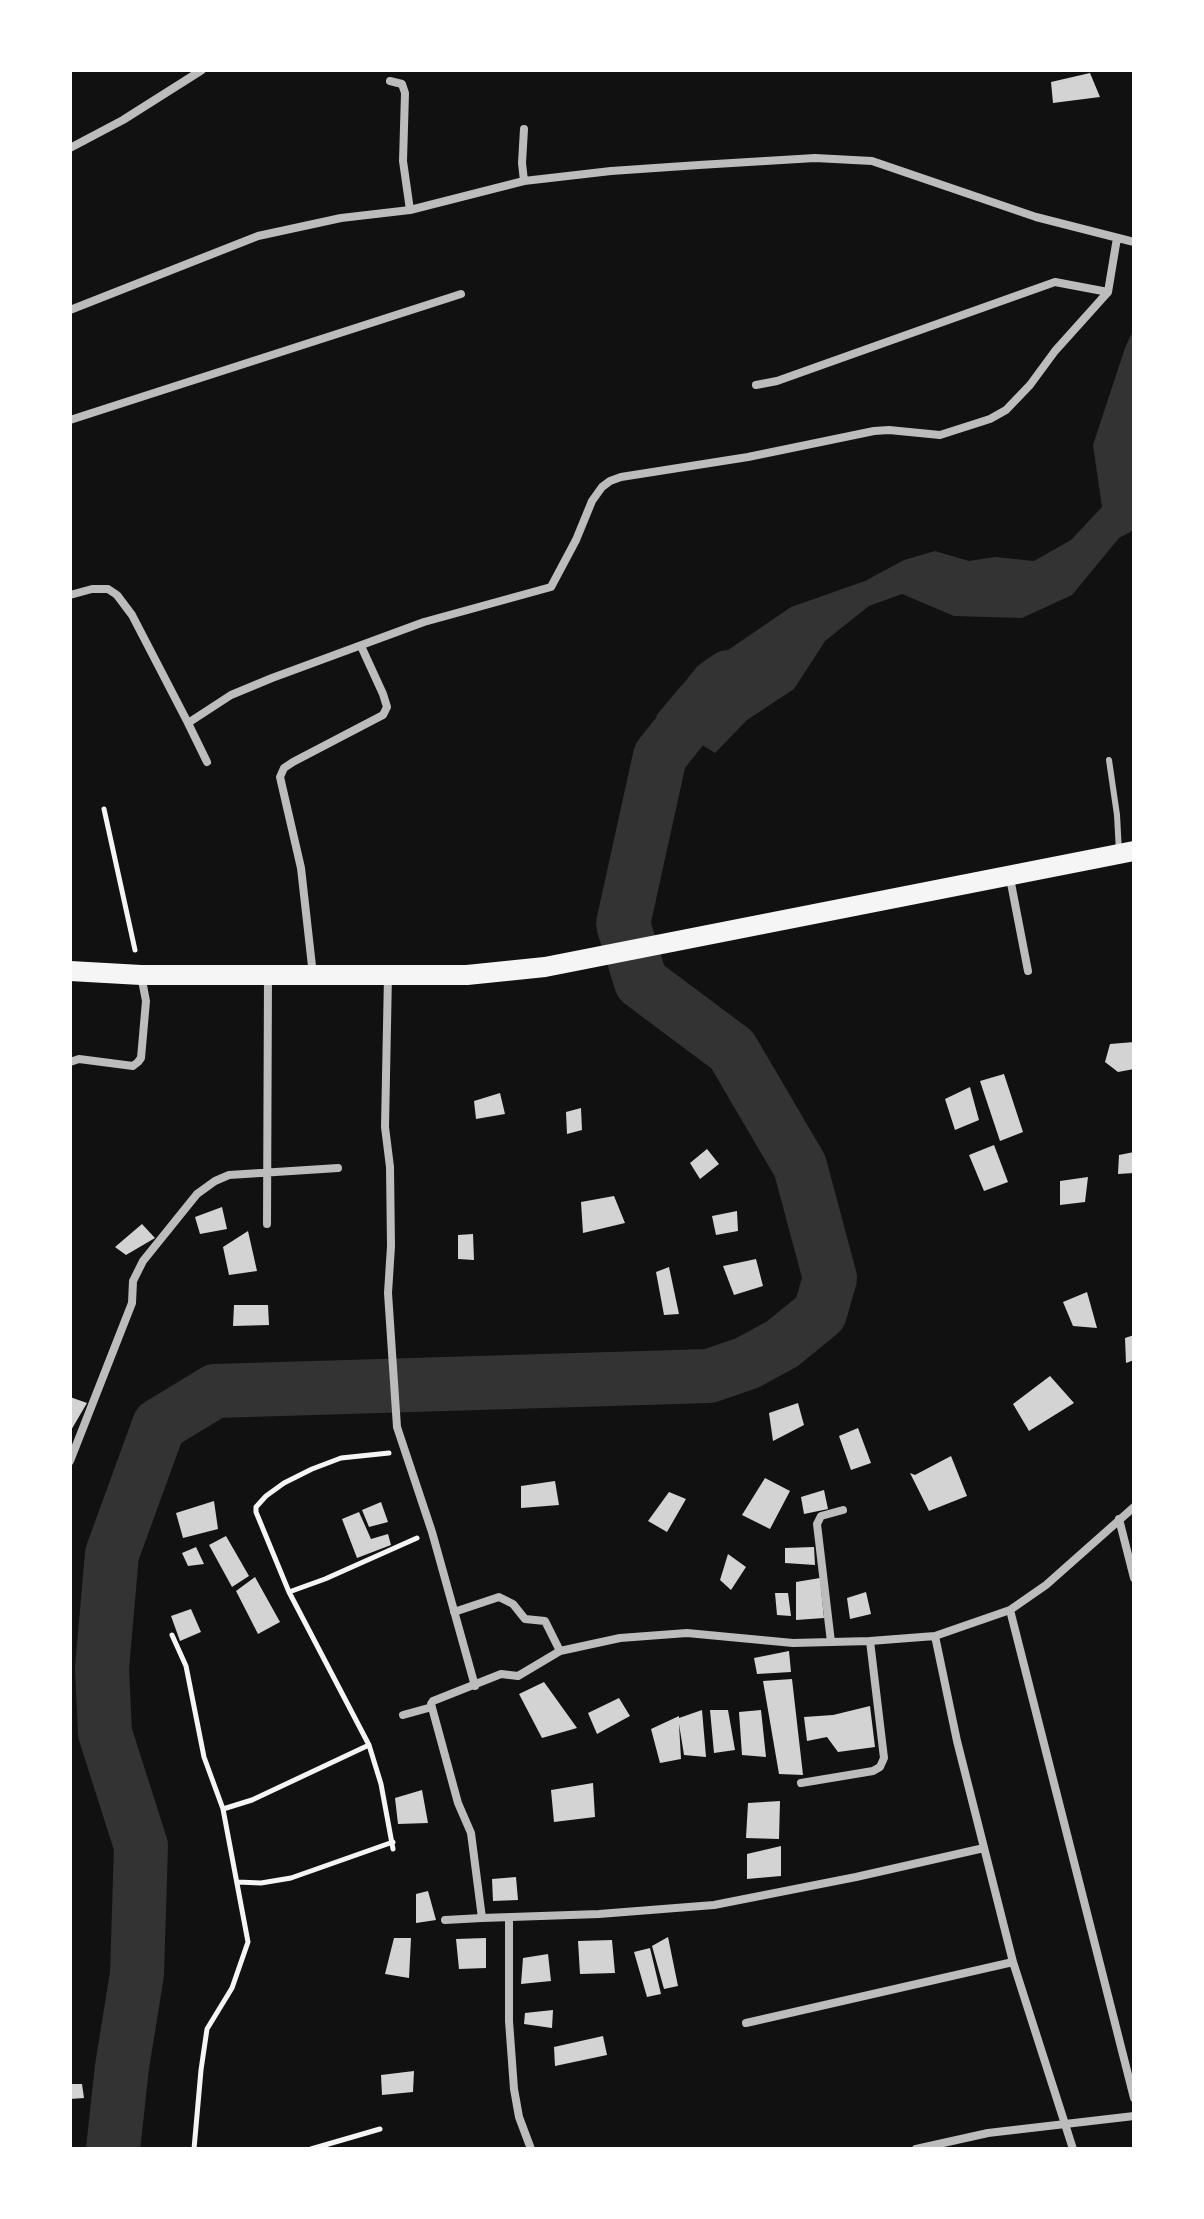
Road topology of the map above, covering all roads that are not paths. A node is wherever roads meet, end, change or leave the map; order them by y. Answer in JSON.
{"nodes":[{"id":1,"x":202,"y":70,"type":"edge"},
{"id":2,"x":390,"y":81,"type":"dead end"},
{"id":3,"x":524,"y":129,"type":"dead end"},
{"id":4,"x":70,"y":148,"type":"edge"},
{"id":5,"x":524,"y":181,"type":"junction"},
{"id":6,"x":410,"y":210,"type":"junction"},
{"id":7,"x":1117,"y":238,"type":"junction"},
{"id":8,"x":1134,"y":242,"type":"edge"},
{"id":9,"x":1108,"y":292,"type":"junction"},
{"id":10,"x":461,"y":294,"type":"dead end"},
{"id":11,"x":70,"y":310,"type":"edge"},
{"id":12,"x":756,"y":385,"type":"dead end"},
{"id":13,"x":70,"y":420,"type":"edge"},
{"id":14,"x":70,"y":595,"type":"edge"},
{"id":15,"x":361,"y":646,"type":"junction"},
{"id":16,"x":188,"y":723,"type":"junction"},
{"id":17,"x":1109,"y":760,"type":"dead end"},
{"id":18,"x":207,"y":762,"type":"dead end"},
{"id":19,"x":1126,"y":851,"type":"edge"},
{"id":20,"x":1009,"y":876,"type":"junction"},
{"id":21,"x":70,"y":971,"type":"edge"},
{"id":22,"x":1028,"y":971,"type":"dead end"},
{"id":23,"x":141,"y":975,"type":"junction"},
{"id":24,"x":268,"y":975,"type":"junction"},
{"id":25,"x":388,"y":975,"type":"junction"},
{"id":26,"x":313,"y":976,"type":"junction"},
{"id":27,"x":70,"y":1062,"type":"edge"},
{"id":28,"x":338,"y":1168,"type":"dead end"},
{"id":29,"x":267,"y":1174,"type":"junction"},
{"id":30,"x":267,"y":1224,"type":"dead end"},
{"id":31,"x":70,"y":1461,"type":"edge"},
{"id":32,"x":1134,"y":1507,"type":"edge"},
{"id":33,"x":843,"y":1510,"type":"dead end"},
{"id":34,"x":1119,"y":1519,"type":"junction"},
{"id":35,"x":1134,"y":1578,"type":"edge"},
{"id":36,"x":1010,"y":1610,"type":"junction"},
{"id":37,"x":454,"y":1612,"type":"junction"},
{"id":38,"x":935,"y":1636,"type":"junction"},
{"id":39,"x":870,"y":1641,"type":"junction"},
{"id":40,"x":831,"y":1642,"type":"junction"},
{"id":41,"x":560,"y":1651,"type":"junction"},
{"id":42,"x":475,"y":1686,"type":"junction"},
{"id":43,"x":432,"y":1707,"type":"junction"},
{"id":44,"x":403,"y":1715,"type":"dead end"},
{"id":45,"x":801,"y":1783,"type":"dead end"},
{"id":46,"x":984,"y":1848,"type":"junction"},
{"id":47,"x":482,"y":1918,"type":"junction"},
{"id":48,"x":509,"y":1918,"type":"junction"},
{"id":49,"x":445,"y":1920,"type":"dead end"},
{"id":50,"x":1013,"y":1962,"type":"junction"},
{"id":51,"x":746,"y":2023,"type":"dead end"},
{"id":52,"x":1134,"y":2098,"type":"edge"},
{"id":53,"x":1134,"y":2116,"type":"edge"},
{"id":54,"x":1063,"y":2124,"type":"junction"},
{"id":55,"x":531,"y":2149,"type":"edge"},
{"id":56,"x":916,"y":2149,"type":"edge"},
{"id":57,"x":1073,"y":2149,"type":"edge"}],
"edges":[{"from":1,"to":4,"type":"street"},
{"from":2,"to":6,"type":"street"},
{"from":3,"to":5,"type":"street"},
{"from":5,"to":6,"type":"street"},
{"from":5,"to":7,"type":"street"},
{"from":6,"to":11,"type":"street"},
{"from":7,"to":8,"type":"street"},
{"from":7,"to":9,"type":"street"},
{"from":9,"to":12,"type":"street"},
{"from":9,"to":15,"type":"street"},
{"from":10,"to":13,"type":"street"},
{"from":14,"to":16,"type":"street"},
{"from":15,"to":16,"type":"street"},
{"from":15,"to":26,"type":"street"},
{"from":16,"to":18,"type":"street"},
{"from":17,"to":19,"type":"lane"},
{"from":19,"to":20,"type":"main road"},
{"from":20,"to":22,"type":"street"},
{"from":20,"to":25,"type":"main road"},
{"from":21,"to":23,"type":"main road"},
{"from":23,"to":24,"type":"main road"},
{"from":23,"to":27,"type":"street"},
{"from":24,"to":26,"type":"main road"},
{"from":24,"to":29,"type":"street"},
{"from":25,"to":26,"type":"main road"},
{"from":25,"to":37,"type":"street"},
{"from":28,"to":29,"type":"street"},
{"from":29,"to":30,"type":"street"},
{"from":29,"to":31,"type":"street"},
{"from":32,"to":34,"type":"street"},
{"from":33,"to":40,"type":"street"},
{"from":34,"to":35,"type":"street"},
{"from":34,"to":36,"type":"street"},
{"from":36,"to":38,"type":"street"},
{"from":36,"to":52,"type":"street"},
{"from":37,"to":41,"type":"street"},
{"from":37,"to":42,"type":"street"},
{"from":38,"to":39,"type":"street"},
{"from":38,"to":46,"type":"street"},
{"from":39,"to":40,"type":"street"},
{"from":39,"to":45,"type":"street"},
{"from":40,"to":41,"type":"street"},
{"from":41,"to":42,"type":"street"},
{"from":42,"to":43,"type":"street"},
{"from":43,"to":44,"type":"street"},
{"from":43,"to":47,"type":"street"},
{"from":46,"to":48,"type":"street"},
{"from":46,"to":50,"type":"street"},
{"from":47,"to":48,"type":"street"},
{"from":47,"to":49,"type":"street"},
{"from":48,"to":55,"type":"street"},
{"from":50,"to":51,"type":"street"},
{"from":50,"to":54,"type":"street"},
{"from":53,"to":54,"type":"street"},
{"from":54,"to":56,"type":"street"},
{"from":54,"to":57,"type":"street"}]}
